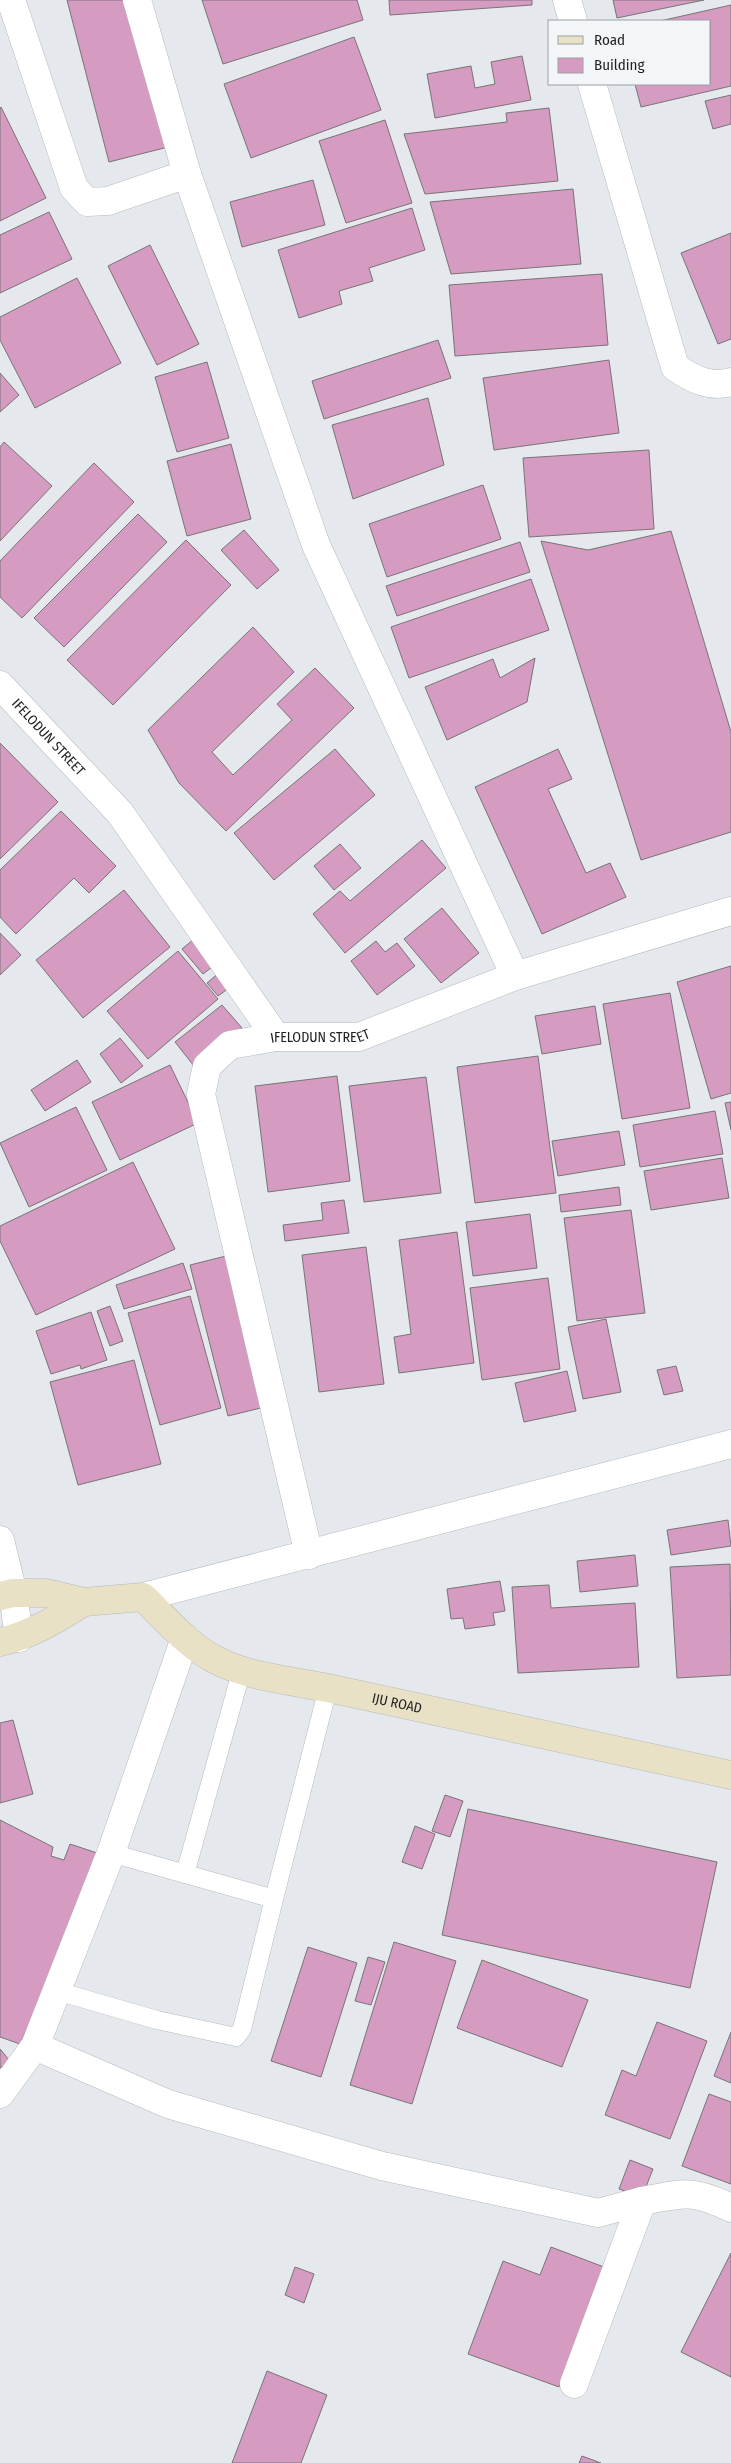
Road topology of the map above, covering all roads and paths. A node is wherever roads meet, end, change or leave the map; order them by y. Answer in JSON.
{"nodes":[{"id":1,"x":12,"y":0,"type":"edge"},
{"id":2,"x":138,"y":0,"type":"edge"},
{"id":3,"x":567,"y":0,"type":"edge"},
{"id":4,"x":574,"y":20,"type":"edge"},
{"id":5,"x":592,"y":85,"type":"edge"},
{"id":6,"x":187,"y":174,"type":"junction"},
{"id":7,"x":731,"y":382,"type":"edge"},
{"id":8,"x":0,"y":685,"type":"edge"},
{"id":9,"x":731,"y":911,"type":"edge"},
{"id":10,"x":514,"y":976,"type":"junction"},
{"id":11,"x":276,"y":1037,"type":"junction"},
{"id":12,"x":731,"y":1444,"type":"edge"},
{"id":13,"x":0,"y":1540,"type":"edge"},
{"id":14,"x":309,"y":1555,"type":"junction"},
{"id":15,"x":7,"y":1594,"type":"edge"},
{"id":16,"x":142,"y":1596,"type":"junction"},
{"id":17,"x":84,"y":1602,"type":"junction"},
{"id":18,"x":185,"y":1638,"type":"junction"},
{"id":19,"x":9,"y":1640,"type":"edge"},
{"id":20,"x":242,"y":1669,"type":"junction"},
{"id":21,"x":328,"y":1688,"type":"junction"},
{"id":22,"x":731,"y":1775,"type":"edge"},
{"id":23,"x":111,"y":1853,"type":"junction"},
{"id":24,"x":185,"y":1874,"type":"junction"},
{"id":25,"x":274,"y":1899,"type":"junction"},
{"id":26,"x":57,"y":1991,"type":"junction"},
{"id":27,"x":35,"y":2046,"type":"junction"},
{"id":28,"x":0,"y":2094,"type":"edge"},
{"id":29,"x":642,"y":2201,"type":"junction"},
{"id":30,"x":731,"y":2208,"type":"edge"},
{"id":31,"x":574,"y":2384,"type":"dead end"}],
"edges":[{"from":1,"to":6,"type":"street"},
{"from":2,"to":6,"type":"street"},
{"from":3,"to":4,"type":"street"},
{"from":5,"to":7,"type":"street"},
{"from":6,"to":10,"type":"street"},
{"from":8,"to":11,"type":"street","name":"IFELODUN STREET"},
{"from":9,"to":10,"type":"street","name":"IFELODUN STREET"},
{"from":10,"to":11,"type":"street","name":"IFELODUN STREET"},
{"from":11,"to":14,"type":"street"},
{"from":12,"to":14,"type":"street"},
{"from":13,"to":15,"type":"street"},
{"from":14,"to":16,"type":"street"},
{"from":15,"to":17,"type":"main road"},
{"from":15,"to":19,"type":"street"},
{"from":16,"to":17,"type":"main road"},
{"from":16,"to":18,"type":"main road","name":"IJU ROAD"},
{"from":17,"to":19,"type":"main road"},
{"from":18,"to":20,"type":"main road","name":"IJU ROAD"},
{"from":18,"to":23,"type":"street"},
{"from":20,"to":21,"type":"main road","name":"IJU ROAD"},
{"from":20,"to":24,"type":"lane"},
{"from":21,"to":22,"type":"main road","name":"IJU ROAD"},
{"from":21,"to":25,"type":"lane"},
{"from":23,"to":24,"type":"lane"},
{"from":23,"to":26,"type":"street"},
{"from":24,"to":25,"type":"lane"},
{"from":25,"to":26,"type":"lane"},
{"from":26,"to":27,"type":"street"},
{"from":27,"to":28,"type":"street"},
{"from":27,"to":29,"type":"street"},
{"from":29,"to":30,"type":"street"},
{"from":29,"to":31,"type":"street"}]}
